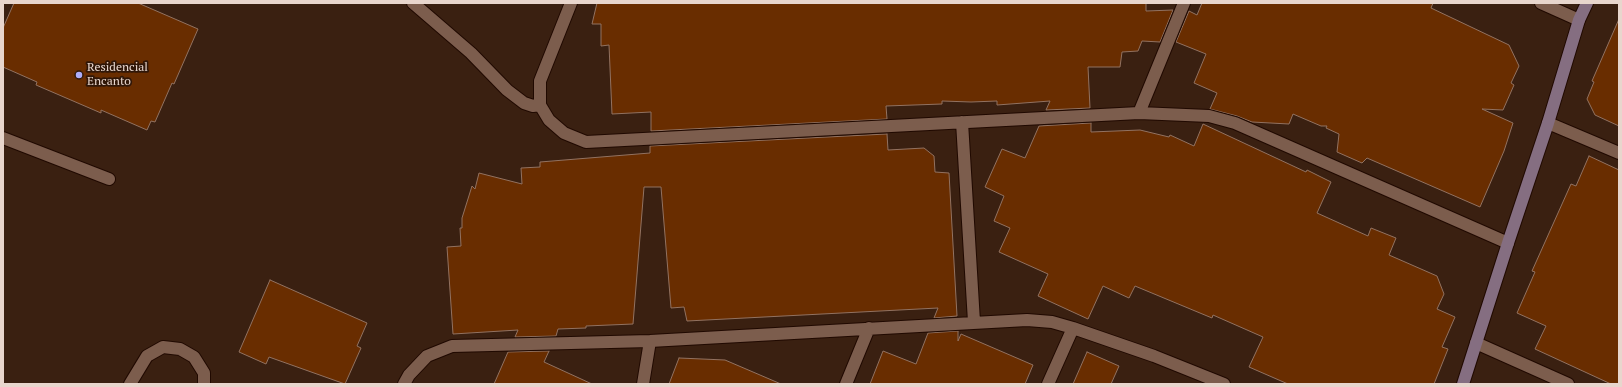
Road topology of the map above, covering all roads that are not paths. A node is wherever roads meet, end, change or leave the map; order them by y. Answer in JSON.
{"nodes":[{"id":1,"x":412,"y":3,"type":"edge"},
{"id":2,"x":571,"y":3,"type":"edge"},
{"id":3,"x":1184,"y":3,"type":"edge"},
{"id":4,"x":1541,"y":3,"type":"edge"},
{"id":5,"x":1587,"y":3,"type":"edge"},
{"id":6,"x":1579,"y":20,"type":"junction"},
{"id":7,"x":540,"y":105,"type":"junction"},
{"id":8,"x":1139,"y":113,"type":"junction"},
{"id":9,"x":962,"y":122,"type":"junction"},
{"id":10,"x":1548,"y":123,"type":"junction"},
{"id":11,"x":3,"y":138,"type":"edge"},
{"id":12,"x":1619,"y":153,"type":"edge"},
{"id":13,"x":109,"y":179,"type":"dead end"},
{"id":14,"x":1508,"y":244,"type":"junction"},
{"id":15,"x":974,"y":322,"type":"junction"},
{"id":16,"x":869,"y":328,"type":"junction"},
{"id":17,"x":1072,"y":328,"type":"junction"},
{"id":18,"x":650,"y":340,"type":"junction"},
{"id":19,"x":1476,"y":343,"type":"junction"},
{"id":20,"x":130,"y":384,"type":"edge"},
{"id":21,"x":204,"y":384,"type":"edge"},
{"id":22,"x":404,"y":384,"type":"edge"},
{"id":23,"x":643,"y":384,"type":"edge"},
{"id":24,"x":846,"y":384,"type":"edge"},
{"id":25,"x":1048,"y":384,"type":"edge"},
{"id":26,"x":1224,"y":384,"type":"edge"},
{"id":27,"x":1464,"y":384,"type":"edge"},
{"id":28,"x":1568,"y":384,"type":"edge"}],
"edges":[{"from":1,"to":7,"type":"street"},
{"from":2,"to":7,"type":"street"},
{"from":3,"to":8,"type":"street"},
{"from":4,"to":6,"type":"street"},
{"from":5,"to":6,"type":"street"},
{"from":6,"to":10,"type":"street"},
{"from":7,"to":9,"type":"street"},
{"from":8,"to":9,"type":"street"},
{"from":8,"to":14,"type":"street"},
{"from":9,"to":15,"type":"street"},
{"from":10,"to":12,"type":"street"},
{"from":10,"to":14,"type":"street"},
{"from":11,"to":13,"type":"street"},
{"from":14,"to":19,"type":"street"},
{"from":15,"to":16,"type":"street"},
{"from":15,"to":17,"type":"street"},
{"from":16,"to":18,"type":"street"},
{"from":16,"to":24,"type":"street"},
{"from":17,"to":25,"type":"street"},
{"from":17,"to":26,"type":"street"},
{"from":18,"to":22,"type":"street"},
{"from":18,"to":23,"type":"street"},
{"from":19,"to":27,"type":"street"},
{"from":19,"to":28,"type":"street"},
{"from":20,"to":21,"type":"street"}]}
